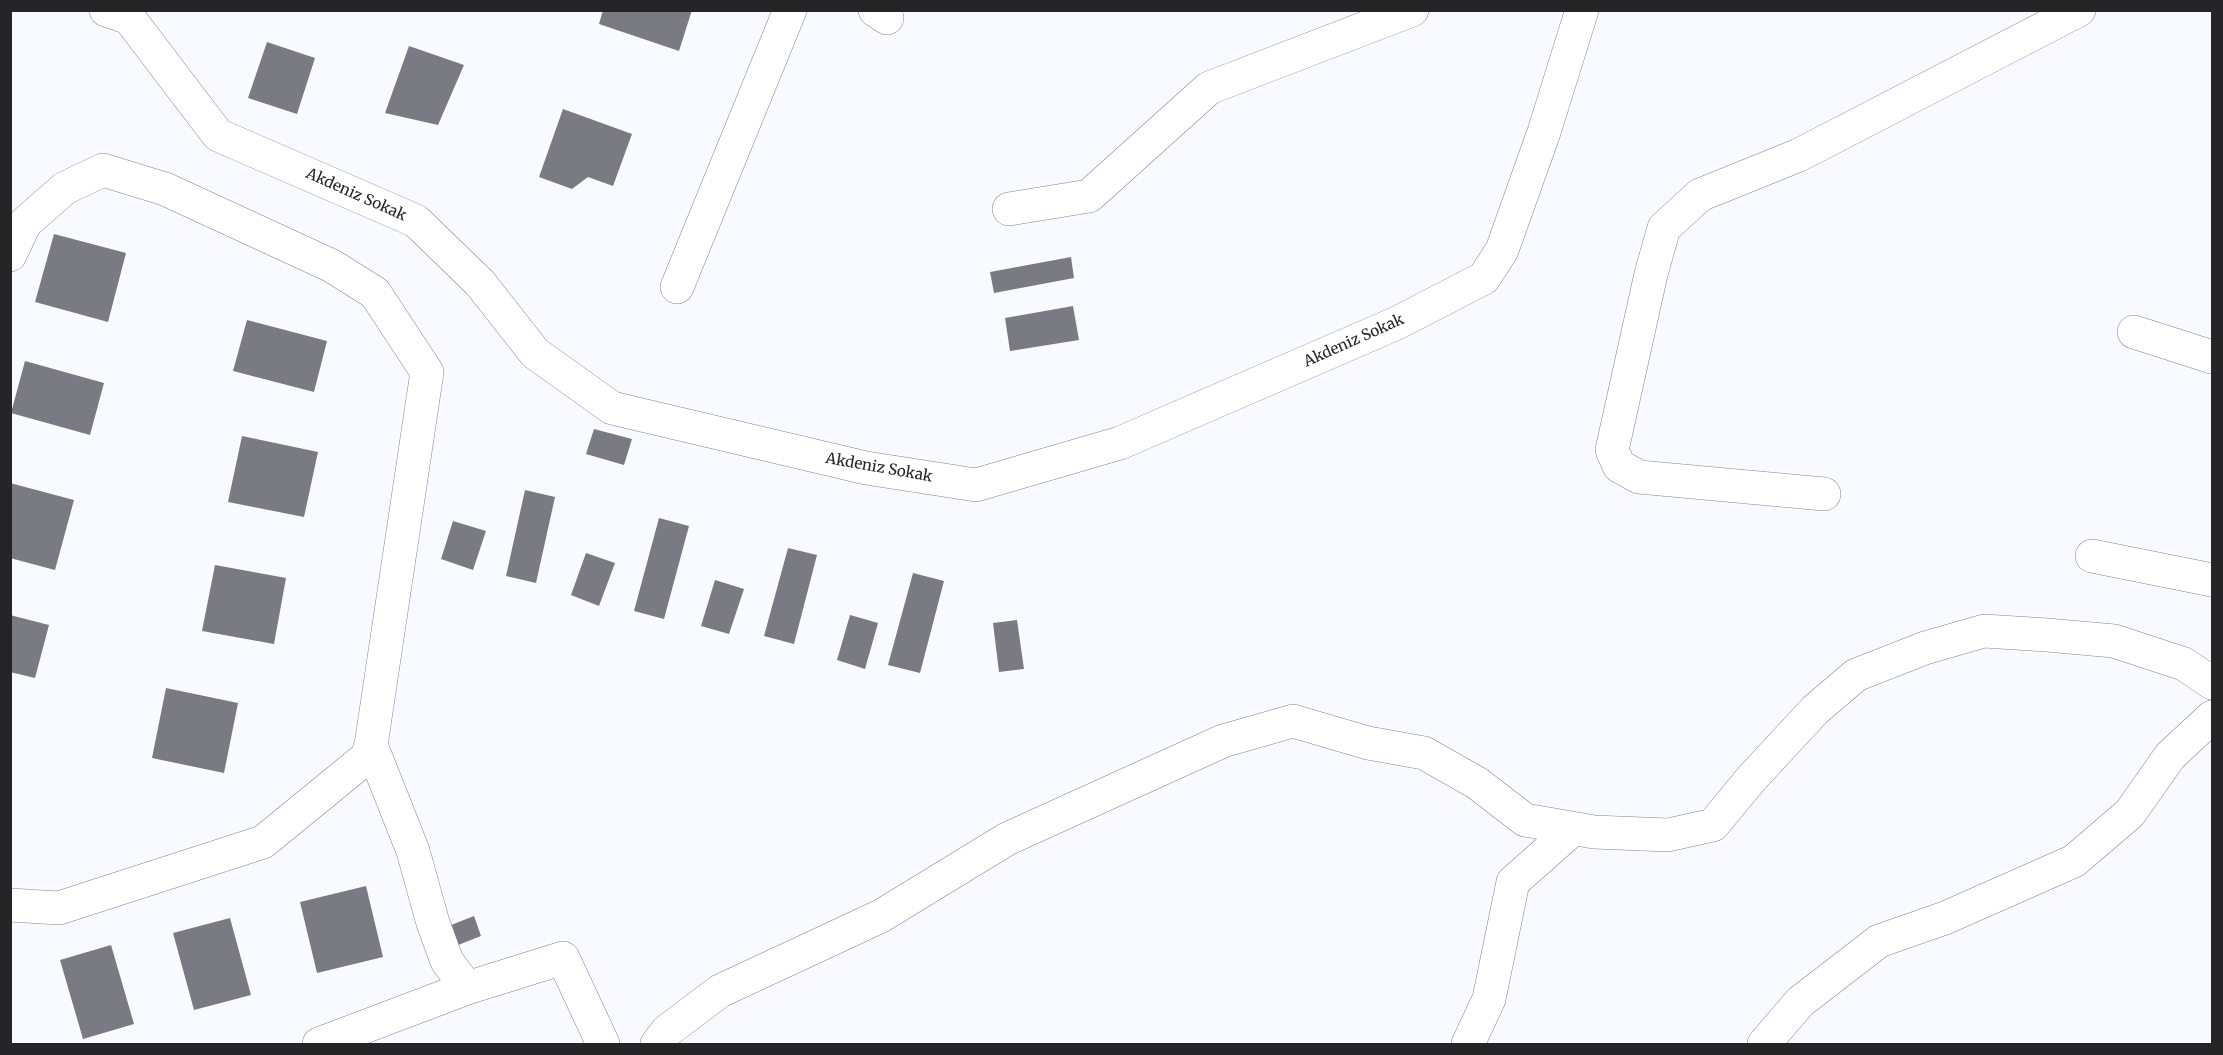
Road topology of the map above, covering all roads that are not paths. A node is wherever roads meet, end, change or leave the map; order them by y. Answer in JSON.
{"nodes":[{"id":1,"x":790,"y":10,"type":"edge"},
{"id":2,"x":1412,"y":10,"type":"edge"},
{"id":3,"x":1581,"y":10,"type":"edge"},
{"id":4,"x":2079,"y":10,"type":"edge"},
{"id":5,"x":130,"y":13,"type":"edge"},
{"id":6,"x":1009,"y":209,"type":"dead end"},
{"id":7,"x":10,"y":255,"type":"edge"},
{"id":8,"x":677,"y":287,"type":"dead end"},
{"id":9,"x":2134,"y":332,"type":"dead end"},
{"id":10,"x":2212,"y":357,"type":"edge"},
{"id":11,"x":1824,"y":494,"type":"dead end"},
{"id":12,"x":2092,"y":556,"type":"dead end"},
{"id":13,"x":2212,"y":580,"type":"edge"},
{"id":14,"x":2212,"y":683,"type":"edge"},
{"id":15,"x":2212,"y":717,"type":"edge"},
{"id":16,"x":371,"y":745,"type":"junction"},
{"id":17,"x":1573,"y":829,"type":"junction"},
{"id":18,"x":10,"y":905,"type":"edge"},
{"id":19,"x":467,"y":988,"type":"junction"},
{"id":20,"x":319,"y":1044,"type":"edge"},
{"id":21,"x":603,"y":1044,"type":"edge"},
{"id":22,"x":657,"y":1044,"type":"edge"},
{"id":23,"x":1468,"y":1044,"type":"edge"},
{"id":24,"x":1764,"y":1044,"type":"edge"}],
"edges":[{"from":1,"to":8,"type":"street"},
{"from":2,"to":6,"type":"street"},
{"from":3,"to":5,"type":"street","name":"Akdeniz Sokak"},
{"from":4,"to":11,"type":"street"},
{"from":7,"to":16,"type":"street"},
{"from":9,"to":10,"type":"street"},
{"from":12,"to":13,"type":"street"},
{"from":14,"to":17,"type":"street"},
{"from":15,"to":24,"type":"street"},
{"from":16,"to":18,"type":"street"},
{"from":16,"to":19,"type":"street"},
{"from":17,"to":22,"type":"street"},
{"from":17,"to":23,"type":"street"},
{"from":19,"to":20,"type":"street"},
{"from":19,"to":21,"type":"street"}]}
